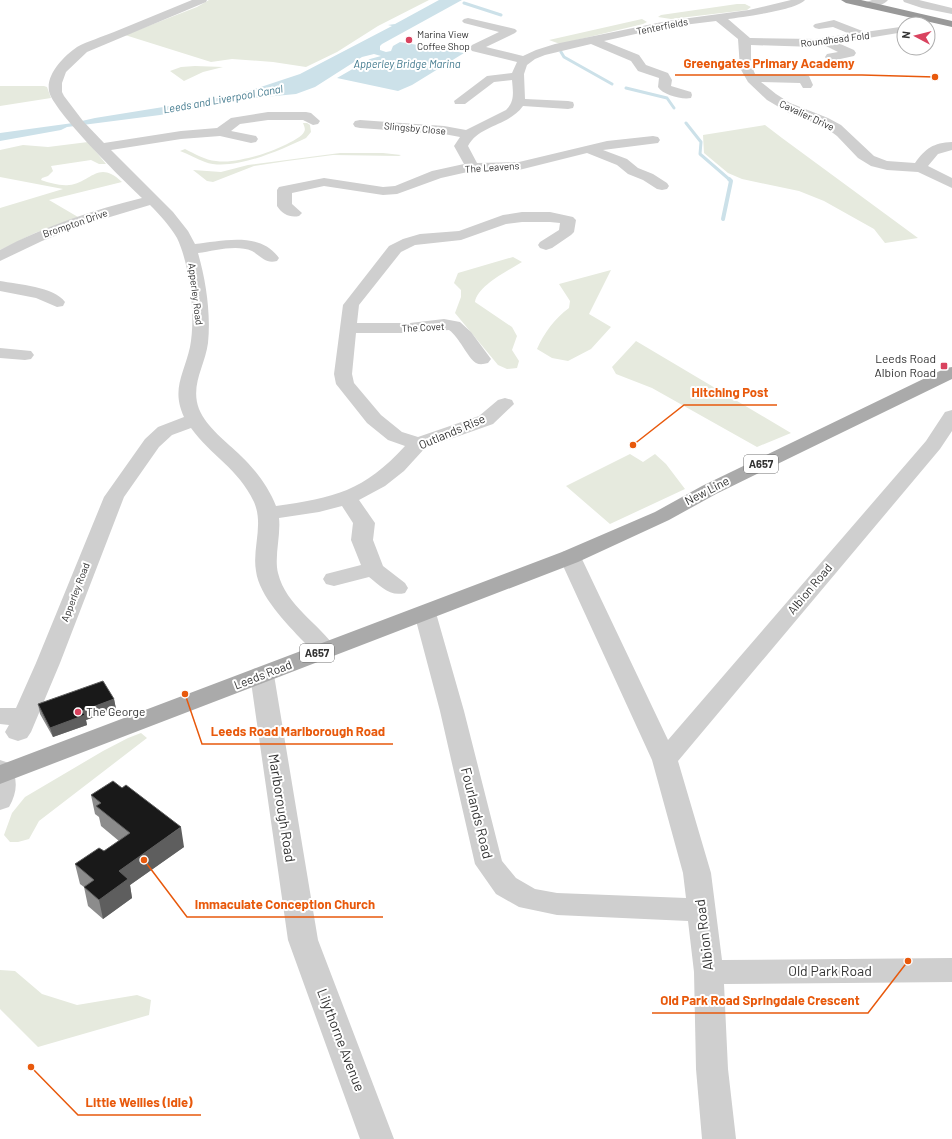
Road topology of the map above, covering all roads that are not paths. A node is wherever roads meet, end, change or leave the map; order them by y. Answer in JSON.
{"nodes":[{"id":1,"x":202,"y":0,"type":"edge"},
{"id":2,"x":800,"y":0,"type":"edge"},
{"id":3,"x":846,"y":0,"type":"edge"},
{"id":4,"x":893,"y":0,"type":"edge"},
{"id":5,"x":908,"y":0,"type":"edge"},
{"id":6,"x":747,"y":2,"type":"dead end"},
{"id":7,"x":734,"y":4,"type":"dead end"},
{"id":8,"x":883,"y":4,"type":"edge"},
{"id":9,"x":765,"y":10,"type":"junction"},
{"id":10,"x":952,"y":11,"type":"edge"},
{"id":11,"x":656,"y":15,"type":"dead end"},
{"id":12,"x":668,"y":18,"type":"junction"},
{"id":13,"x":720,"y":18,"type":"junction"},
{"id":14,"x":468,"y":21,"type":"dead end"},
{"id":15,"x":952,"y":24,"type":"edge"},
{"id":16,"x":819,"y":26,"type":"dead end"},
{"id":17,"x":896,"y":31,"type":"edge"},
{"id":18,"x":863,"y":36,"type":"junction"},
{"id":19,"x":593,"y":40,"type":"junction"},
{"id":20,"x":745,"y":41,"type":"junction"},
{"id":21,"x":825,"y":41,"type":"junction"},
{"id":22,"x":650,"y":57,"type":"dead end"},
{"id":23,"x":831,"y":57,"type":"dead end"},
{"id":24,"x":637,"y":59,"type":"junction"},
{"id":25,"x":525,"y":60,"type":"junction"},
{"id":26,"x":518,"y":76,"type":"junction"},
{"id":27,"x":752,"y":78,"type":"junction"},
{"id":28,"x":807,"y":85,"type":"dead end"},
{"id":29,"x":686,"y":96,"type":"dead end"},
{"id":30,"x":460,"y":101,"type":"dead end"},
{"id":31,"x":519,"y":102,"type":"junction"},
{"id":32,"x":568,"y":105,"type":"dead end"},
{"id":33,"x":313,"y":121,"type":"dead end"},
{"id":34,"x":360,"y":124,"type":"dead end"},
{"id":35,"x":222,"y":132,"type":"junction"},
{"id":36,"x":469,"y":135,"type":"junction"},
{"id":37,"x":251,"y":139,"type":"dead end"},
{"id":38,"x":653,"y":140,"type":"dead end"},
{"id":39,"x":952,"y":146,"type":"edge"},
{"id":40,"x":102,"y":148,"type":"junction"},
{"id":41,"x":588,"y":149,"type":"junction"},
{"id":42,"x":472,"y":167,"type":"junction"},
{"id":43,"x":919,"y":168,"type":"junction"},
{"id":44,"x":952,"y":184,"type":"edge"},
{"id":45,"x":269,"y":186,"type":"dead end"},
{"id":46,"x":662,"y":186,"type":"dead end"},
{"id":47,"x":284,"y":190,"type":"junction"},
{"id":48,"x":397,"y":190,"type":"junction"},
{"id":49,"x":153,"y":200,"type":"junction"},
{"id":50,"x":411,"y":200,"type":"dead end"},
{"id":51,"x":268,"y":207,"type":"dead end"},
{"id":52,"x":546,"y":245,"type":"dead end"},
{"id":53,"x":190,"y":248,"type":"junction"},
{"id":54,"x":0,"y":256,"type":"edge"},
{"id":55,"x":272,"y":258,"type":"dead end"},
{"id":56,"x":0,"y":286,"type":"edge"},
{"id":57,"x":57,"y":302,"type":"dead end"},
{"id":58,"x":348,"y":328,"type":"junction"},
{"id":59,"x":0,"y":352,"type":"edge"},
{"id":60,"x":25,"y":355,"type":"dead end"},
{"id":61,"x":482,"y":359,"type":"dead end"},
{"id":62,"x":951,"y":374,"type":"edge"},
{"id":63,"x":506,"y":404,"type":"dead end"},
{"id":64,"x":952,"y":416,"type":"edge"},
{"id":65,"x":194,"y":420,"type":"junction"},
{"id":66,"x":418,"y":444,"type":"junction"},
{"id":67,"x":347,"y":498,"type":"junction"},
{"id":68,"x":268,"y":513,"type":"junction"},
{"id":69,"x":570,"y":557,"type":"junction"},
{"id":70,"x":373,"y":569,"type":"junction"},
{"id":71,"x":334,"y":579,"type":"dead end"},
{"id":72,"x":397,"y":588,"type":"dead end"},
{"id":73,"x":425,"y":613,"type":"junction"},
{"id":74,"x":325,"y":650,"type":"junction"},
{"id":75,"x":262,"y":675,"type":"junction"},
{"id":76,"x":14,"y":722,"type":"edge"},
{"id":77,"x":665,"y":760,"type":"junction"},
{"id":78,"x":1,"y":773,"type":"edge"},
{"id":79,"x":0,"y":800,"type":"edge"},
{"id":80,"x":701,"y":910,"type":"junction"},
{"id":81,"x":303,"y":940,"type":"joint"},
{"id":82,"x":952,"y":970,"type":"edge"},
{"id":83,"x":709,"y":972,"type":"junction"},
{"id":84,"x":377,"y":1139,"type":"edge"},
{"id":85,"x":718,"y":1139,"type":"edge"}],
"edges":[{"from":1,"to":40,"type":"street","name":"Apperley Road"},
{"from":2,"to":9,"type":"street","name":"Tenterfields"},
{"from":3,"to":8,"type":"highway"},
{"from":4,"to":8,"type":"street"},
{"from":5,"to":10,"type":"street"},
{"from":6,"to":9,"type":"street"},
{"from":7,"to":12,"type":"street"},
{"from":8,"to":15,"type":"highway"},
{"from":9,"to":13,"type":"street","name":"Tenterfields"},
{"from":11,"to":12,"type":"street"},
{"from":12,"to":13,"type":"street","name":"Tenterfields"},
{"from":12,"to":19,"type":"street","name":"Tenterfields"},
{"from":13,"to":20,"type":"street"},
{"from":14,"to":25,"type":"street"},
{"from":16,"to":18,"type":"street"},
{"from":17,"to":18,"type":"street","name":"Roundhead Fold"},
{"from":18,"to":21,"type":"street","name":"Roundhead Fold"},
{"from":19,"to":24,"type":"street"},
{"from":19,"to":25,"type":"street","name":"Tenterfields"},
{"from":20,"to":21,"type":"street","name":"Roundhead Fold"},
{"from":20,"to":27,"type":"street","name":"Cavalier Drive"},
{"from":21,"to":23,"type":"street"},
{"from":22,"to":24,"type":"street"},
{"from":24,"to":29,"type":"street"},
{"from":25,"to":26,"type":"street"},
{"from":26,"to":30,"type":"street"},
{"from":26,"to":31,"type":"street"},
{"from":27,"to":28,"type":"street"},
{"from":27,"to":43,"type":"street","name":"Cavalier Drive"},
{"from":31,"to":32,"type":"street"},
{"from":31,"to":36,"type":"street"},
{"from":33,"to":35,"type":"street"},
{"from":34,"to":36,"type":"street","name":"Slingsby Close"},
{"from":35,"to":37,"type":"street"},
{"from":35,"to":40,"type":"street"},
{"from":36,"to":42,"type":"street"},
{"from":38,"to":41,"type":"street","name":"The Leavens"},
{"from":39,"to":43,"type":"street"},
{"from":40,"to":49,"type":"street","name":"Apperley Road"},
{"from":41,"to":42,"type":"street","name":"The Leavens"},
{"from":41,"to":46,"type":"street"},
{"from":42,"to":48,"type":"street","name":"The Leavens"},
{"from":43,"to":44,"type":"street","name":"Cavalier Drive"},
{"from":45,"to":47,"type":"street","name":"The Leavens"},
{"from":47,"to":48,"type":"street","name":"The Leavens"},
{"from":47,"to":51,"type":"street"},
{"from":48,"to":50,"type":"street"},
{"from":49,"to":53,"type":"street","name":"Apperley Road"},
{"from":49,"to":54,"type":"street","name":"Brompton Drive"},
{"from":52,"to":58,"type":"street"},
{"from":53,"to":55,"type":"street"},
{"from":53,"to":65,"type":"street","name":"Apperley Road"},
{"from":56,"to":57,"type":"street"},
{"from":58,"to":61,"type":"street","name":"The Covet"},
{"from":58,"to":66,"type":"street"},
{"from":59,"to":60,"type":"street"},
{"from":62,"to":69,"type":"main road","name":"New Line","number":"A657"},
{"from":63,"to":66,"type":"street","name":"Outlands Rise"},
{"from":64,"to":77,"type":"street","name":"Albion Road"},
{"from":65,"to":68,"type":"street"},
{"from":65,"to":76,"type":"street","name":"Apperley Road"},
{"from":66,"to":67,"type":"street","name":"Outlands Rise"},
{"from":67,"to":68,"type":"street","name":"Outlands Rise"},
{"from":67,"to":70,"type":"street"},
{"from":68,"to":74,"type":"street"},
{"from":69,"to":73,"type":"main road","name":"Leeds Road","number":"A657"},
{"from":69,"to":77,"type":"street","name":"Albion Road"},
{"from":70,"to":71,"type":"street"},
{"from":70,"to":72,"type":"street"},
{"from":73,"to":74,"type":"main road","name":"Leeds Road","number":"A657"},
{"from":73,"to":80,"type":"street","name":"Fourlands Road"},
{"from":74,"to":75,"type":"main road","name":"Leeds Road","number":"A657"},
{"from":75,"to":78,"type":"main road","name":"Leeds Road","number":"A657"},
{"from":75,"to":81,"type":"street","name":"Marlborough Road"},
{"from":77,"to":80,"type":"street","name":"Albion Road"},
{"from":78,"to":79,"type":"street"},
{"from":80,"to":83,"type":"street","name":"Albion Road"},
{"from":81,"to":84,"type":"street","name":"Lilythorne Avenue"},
{"from":82,"to":83,"type":"street","name":"Old Park Road"},
{"from":83,"to":85,"type":"street","name":"Albion Road"}]}
